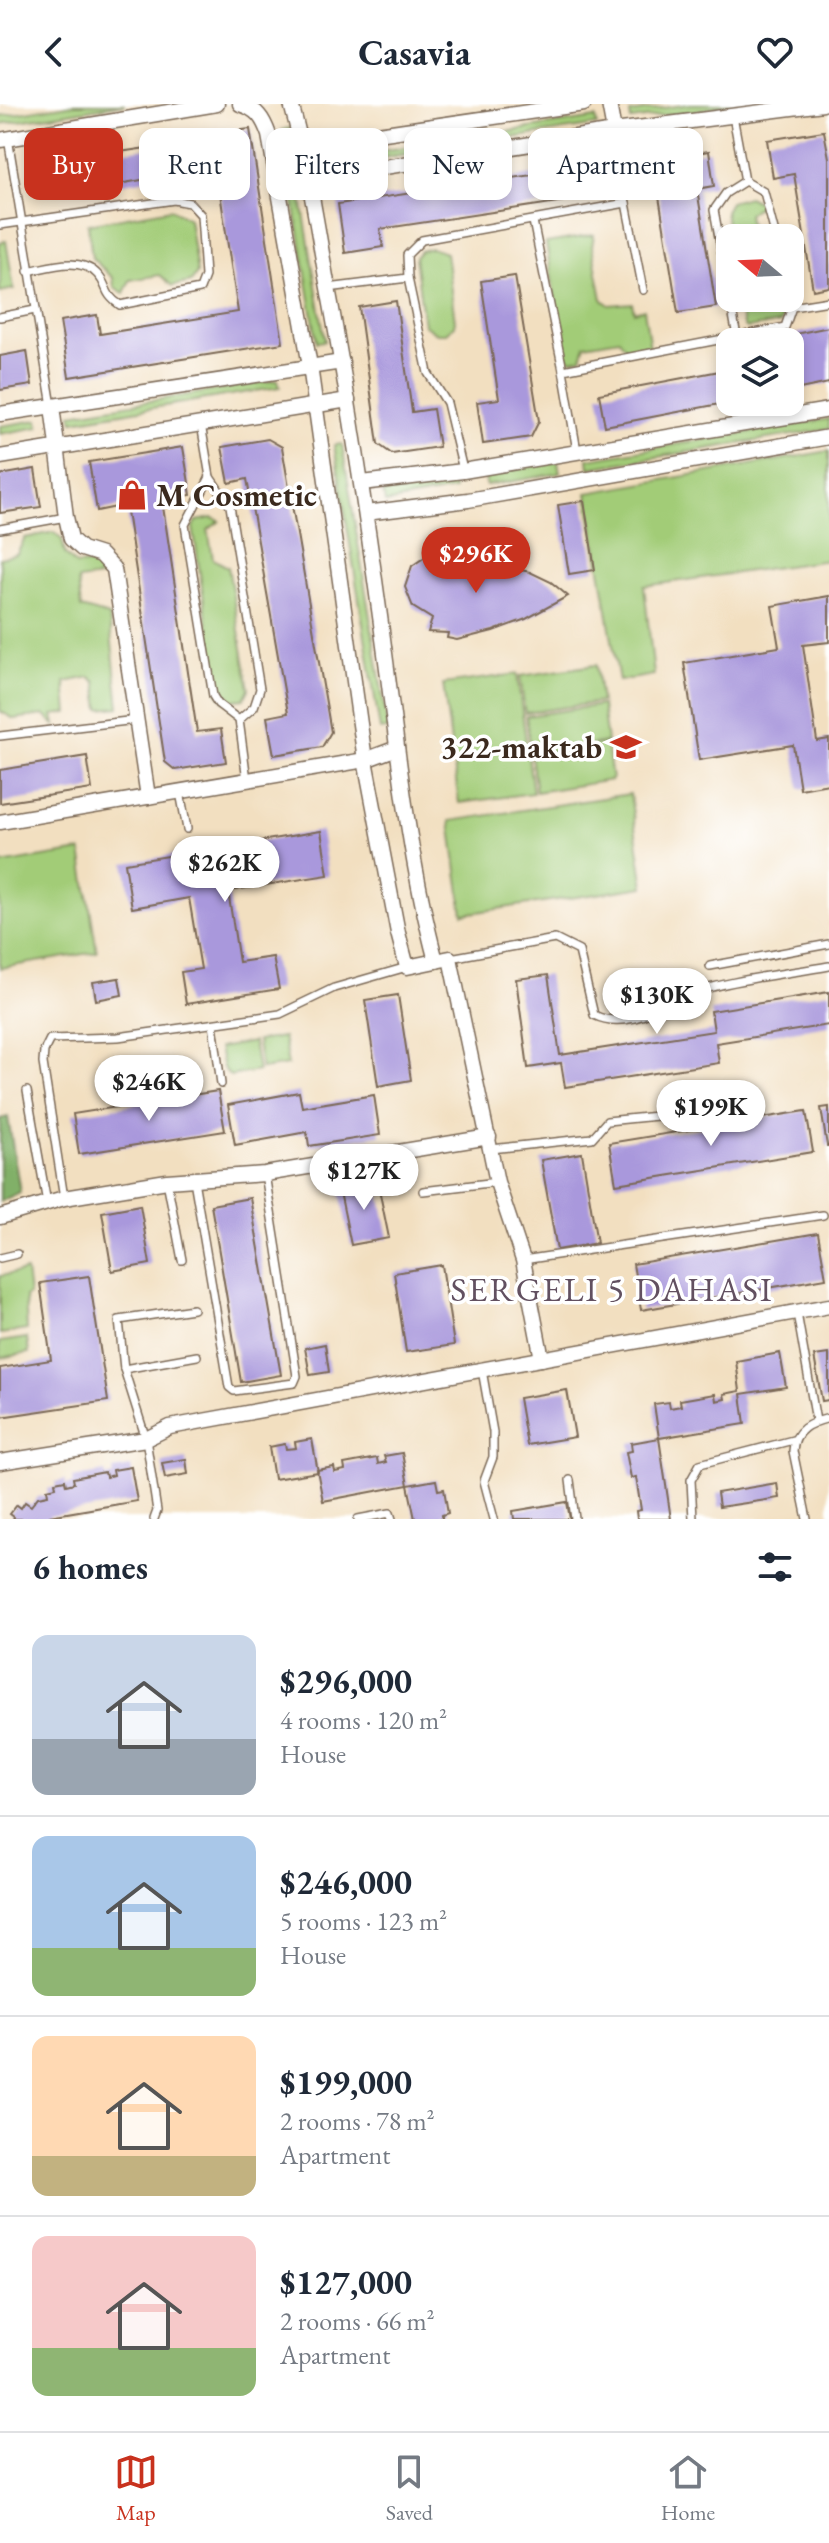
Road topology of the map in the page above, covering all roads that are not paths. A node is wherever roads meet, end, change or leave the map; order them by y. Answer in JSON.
{"nodes":[{"id":1,"x":217,"y":104,"type":"edge"},
{"id":2,"x":291,"y":104,"type":"edge"},
{"id":3,"x":584,"y":104,"type":"edge"},
{"id":4,"x":609,"y":104,"type":"edge"},
{"id":5,"x":823,"y":104,"type":"edge"},
{"id":6,"x":249,"y":105,"type":"edge"},
{"id":7,"x":733,"y":116,"type":"junction"},
{"id":8,"x":297,"y":128,"type":"edge"},
{"id":9,"x":613,"y":128,"type":"edge"},
{"id":10,"x":638,"y":128,"type":"edge"},
{"id":11,"x":388,"y":132,"type":"edge"},
{"id":12,"x":4,"y":139,"type":"edge"},
{"id":13,"x":528,"y":144,"type":"edge"},
{"id":14,"x":388,"y":166,"type":"edge"},
{"id":15,"x":745,"y":181,"type":"junction"},
{"id":16,"x":312,"y":200,"type":"edge"},
{"id":17,"x":626,"y":200,"type":"edge"},
{"id":18,"x":626,"y":203,"type":"junction"},
{"id":19,"x":20,"y":220,"type":"junction"},
{"id":20,"x":533,"y":221,"type":"junction"},
{"id":21,"x":717,"y":224,"type":"edge"},
{"id":22,"x":772,"y":224,"type":"edge"},
{"id":23,"x":0,"y":225,"type":"edge"},
{"id":24,"x":28,"y":271,"type":"junction"},
{"id":25,"x":408,"y":278,"type":"junction"},
{"id":26,"x":328,"y":288,"type":"junction"},
{"id":27,"x":643,"y":290,"type":"dead end"},
{"id":28,"x":829,"y":301,"type":"edge"},
{"id":29,"x":804,"y":305,"type":"edge"},
{"id":30,"x":35,"y":310,"type":"junction"},
{"id":31,"x":790,"y":312,"type":"edge"},
{"id":32,"x":0,"y":317,"type":"edge"},
{"id":33,"x":780,"y":328,"type":"edge"},
{"id":34,"x":716,"y":341,"type":"edge"},
{"id":35,"x":342,"y":362,"type":"junction"},
{"id":36,"x":310,"y":366,"type":"junction"},
{"id":37,"x":563,"y":370,"type":"junction"},
{"id":38,"x":348,"y":400,"type":"junction"},
{"id":39,"x":316,"y":405,"type":"junction"},
{"id":40,"x":52,"y":406,"type":"junction"},
{"id":41,"x":829,"y":410,"type":"edge"},
{"id":42,"x":0,"y":414,"type":"edge"},
{"id":43,"x":201,"y":424,"type":"junction"},
{"id":44,"x":829,"y":437,"type":"edge"},
{"id":45,"x":57,"y":448,"type":"junction"},
{"id":46,"x":577,"y":451,"type":"junction"},
{"id":47,"x":0,"y":457,"type":"edge"},
{"id":48,"x":463,"y":471,"type":"junction"},
{"id":49,"x":210,"y":477,"type":"junction"},
{"id":50,"x":582,"y":479,"type":"junction"},
{"id":51,"x":362,"y":483,"type":"junction"},
{"id":52,"x":468,"y":500,"type":"junction"},
{"id":53,"x":366,"y":513,"type":"junction"},
{"id":54,"x":66,"y":517,"type":"junction"},
{"id":55,"x":0,"y":529,"type":"edge"},
{"id":56,"x":136,"y":720,"type":"junction"},
{"id":57,"x":239,"y":720,"type":"junction"},
{"id":58,"x":0,"y":736,"type":"edge"},
{"id":59,"x":397,"y":748,"type":"junction"},
{"id":60,"x":365,"y":760,"type":"junction"},
{"id":61,"x":247,"y":780,"type":"junction"},
{"id":62,"x":180,"y":792,"type":"junction"},
{"id":63,"x":148,"y":797,"type":"junction"},
{"id":64,"x":0,"y":822,"type":"edge"},
{"id":65,"x":187,"y":829,"type":"dead end"},
{"id":66,"x":829,"y":944,"type":"edge"},
{"id":67,"x":443,"y":960,"type":"junction"},
{"id":68,"x":710,"y":966,"type":"dead end"},
{"id":69,"x":829,"y":966,"type":"edge"},
{"id":70,"x":407,"y":967,"type":"junction"},
{"id":71,"x":213,"y":1024,"type":"junction"},
{"id":72,"x":221,"y":1084,"type":"dead end"},
{"id":73,"x":27,"y":1091,"type":"dead end"},
{"id":74,"x":747,"y":1107,"type":"dead end"},
{"id":75,"x":490,"y":1143,"type":"junction"},
{"id":76,"x":265,"y":1174,"type":"junction"},
{"id":77,"x":194,"y":1180,"type":"junction"},
{"id":78,"x":167,"y":1181,"type":"junction"},
{"id":79,"x":497,"y":1182,"type":"junction"},
{"id":80,"x":423,"y":1191,"type":"dead end"},
{"id":81,"x":64,"y":1198,"type":"junction"},
{"id":82,"x":47,"y":1203,"type":"junction"},
{"id":83,"x":823,"y":1215,"type":"dead end"},
{"id":84,"x":0,"y":1217,"type":"edge"},
{"id":85,"x":17,"y":1254,"type":"dead end"},
{"id":86,"x":0,"y":1258,"type":"edge"},
{"id":87,"x":182,"y":1260,"type":"dead end"},
{"id":88,"x":523,"y":1260,"type":"junction"},
{"id":89,"x":829,"y":1306,"type":"edge"},
{"id":90,"x":193,"y":1309,"type":"dead end"},
{"id":91,"x":797,"y":1312,"type":"junction"},
{"id":92,"x":197,"y":1356,"type":"dead end"},
{"id":93,"x":542,"y":1359,"type":"junction"},
{"id":94,"x":124,"y":1369,"type":"junction"},
{"id":95,"x":482,"y":1370,"type":"junction"},
{"id":96,"x":829,"y":1418,"type":"edge"},
{"id":97,"x":816,"y":1421,"type":"junction"},
{"id":98,"x":146,"y":1439,"type":"junction"},
{"id":99,"x":793,"y":1440,"type":"junction"},
{"id":100,"x":0,"y":1462,"type":"edge"},
{"id":101,"x":570,"y":1480,"type":"dead end"},
{"id":102,"x":154,"y":1519,"type":"edge"},
{"id":103,"x":358,"y":1519,"type":"edge"},
{"id":104,"x":392,"y":1519,"type":"edge"},
{"id":105,"x":494,"y":1519,"type":"edge"},
{"id":106,"x":575,"y":1519,"type":"edge"},
{"id":107,"x":693,"y":1519,"type":"edge"},
{"id":108,"x":807,"y":1519,"type":"edge"}],
"edges":[{"from":1,"to":12,"type":"street"},
{"from":2,"to":8,"type":"street"},
{"from":3,"to":11,"type":"street"},
{"from":4,"to":9,"type":"street"},
{"from":5,"to":7,"type":"street"},
{"from":6,"to":36,"type":"street"},
{"from":7,"to":10,"type":"street"},
{"from":7,"to":15,"type":"lane"},
{"from":12,"to":19,"type":"lane"},
{"from":13,"to":14,"type":"street"},
{"from":15,"to":21,"type":"lane"},
{"from":15,"to":22,"type":"lane"},
{"from":16,"to":26,"type":"street"},
{"from":17,"to":18,"type":"lane"},
{"from":18,"to":20,"type":"lane"},
{"from":18,"to":27,"type":"lane"},
{"from":19,"to":23,"type":"lane"},
{"from":19,"to":24,"type":"lane"},
{"from":19,"to":24,"type":"lane"},
{"from":20,"to":25,"type":"lane"},
{"from":20,"to":37,"type":"lane"},
{"from":24,"to":30,"type":"lane"},
{"from":25,"to":26,"type":"lane"},
{"from":25,"to":48,"type":"lane"},
{"from":26,"to":35,"type":"street"},
{"from":28,"to":29,"type":"lane"},
{"from":30,"to":32,"type":"lane"},
{"from":30,"to":40,"type":"lane"},
{"from":31,"to":33,"type":"lane"},
{"from":34,"to":37,"type":"lane"},
{"from":35,"to":36,"type":"street"},
{"from":35,"to":38,"type":"street"},
{"from":36,"to":39,"type":"street"},
{"from":36,"to":40,"type":"street"},
{"from":37,"to":46,"type":"lane"},
{"from":38,"to":39,"type":"street"},
{"from":38,"to":51,"type":"street"},
{"from":39,"to":43,"type":"street"},
{"from":39,"to":60,"type":"street"},
{"from":40,"to":42,"type":"street"},
{"from":40,"to":45,"type":"street"},
{"from":41,"to":46,"type":"street"},
{"from":43,"to":45,"type":"street"},
{"from":43,"to":49,"type":"lane"},
{"from":44,"to":50,"type":"street"},
{"from":45,"to":47,"type":"street"},
{"from":45,"to":54,"type":"street"},
{"from":46,"to":48,"type":"street"},
{"from":46,"to":50,"type":"street"},
{"from":48,"to":51,"type":"street"},
{"from":48,"to":52,"type":"street"},
{"from":49,"to":57,"type":"lane"},
{"from":49,"to":57,"type":"lane"},
{"from":50,"to":52,"type":"street"},
{"from":51,"to":53,"type":"street"},
{"from":52,"to":53,"type":"street"},
{"from":53,"to":59,"type":"street"},
{"from":54,"to":55,"type":"lane"},
{"from":54,"to":56,"type":"street"},
{"from":56,"to":58,"type":"lane"},
{"from":56,"to":63,"type":"street"},
{"from":57,"to":61,"type":"lane"},
{"from":59,"to":60,"type":"street"},
{"from":59,"to":67,"type":"street"},
{"from":60,"to":61,"type":"street"},
{"from":60,"to":70,"type":"street"},
{"from":61,"to":62,"type":"street"},
{"from":62,"to":63,"type":"street"},
{"from":62,"to":65,"type":"lane"},
{"from":63,"to":64,"type":"street"},
{"from":66,"to":68,"type":"lane"},
{"from":67,"to":69,"type":"lane"},
{"from":67,"to":70,"type":"street"},
{"from":67,"to":75,"type":"street"},
{"from":70,"to":71,"type":"lane"},
{"from":71,"to":72,"type":"lane"},
{"from":71,"to":81,"type":"lane"},
{"from":73,"to":82,"type":"lane"},
{"from":74,"to":75,"type":"lane"},
{"from":75,"to":76,"type":"street"},
{"from":75,"to":79,"type":"street"},
{"from":76,"to":77,"type":"street"},
{"from":76,"to":77,"type":"lane"},
{"from":77,"to":78,"type":"street"},
{"from":78,"to":81,"type":"street"},
{"from":78,"to":87,"type":"lane"},
{"from":79,"to":80,"type":"lane"},
{"from":79,"to":88,"type":"street"},
{"from":81,"to":82,"type":"street"},
{"from":82,"to":84,"type":"street"},
{"from":83,"to":88,"type":"lane"},
{"from":85,"to":86,"type":"lane"},
{"from":88,"to":93,"type":"street"},
{"from":89,"to":91,"type":"street"},
{"from":90,"to":94,"type":"lane"},
{"from":91,"to":93,"type":"street"},
{"from":91,"to":97,"type":"lane"},
{"from":92,"to":94,"type":"lane"},
{"from":93,"to":95,"type":"street"},
{"from":94,"to":98,"type":"lane"},
{"from":95,"to":98,"type":"street"},
{"from":95,"to":105,"type":"lane"},
{"from":96,"to":97,"type":"lane"},
{"from":97,"to":99,"type":"lane"},
{"from":98,"to":100,"type":"street"},
{"from":98,"to":102,"type":"lane"},
{"from":99,"to":107,"type":"lane"},
{"from":99,"to":108,"type":"lane"},
{"from":101,"to":106,"type":"lane"},
{"from":103,"to":104,"type":"lane"}]}
